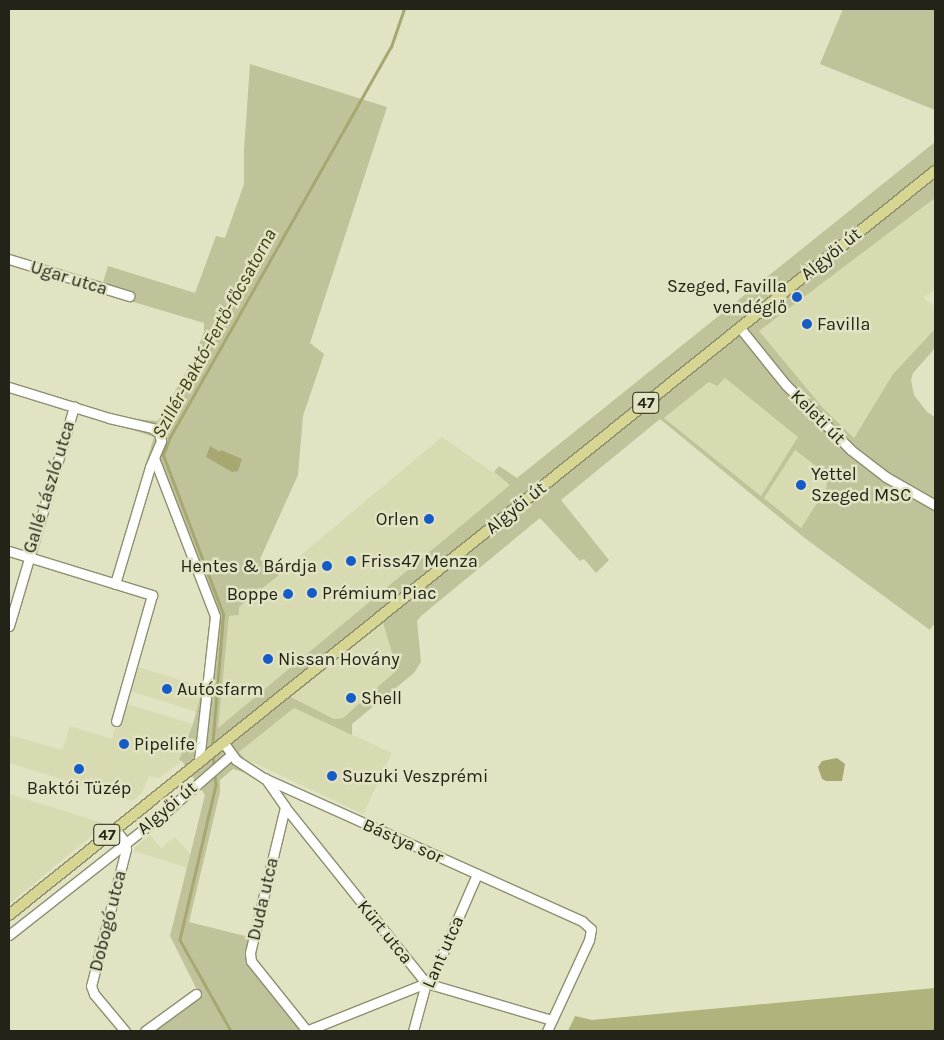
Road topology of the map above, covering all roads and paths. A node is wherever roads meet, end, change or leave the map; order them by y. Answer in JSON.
{"nodes":[{"id":1,"x":934,"y":171,"type":"edge"},
{"id":2,"x":9,"y":258,"type":"edge"},
{"id":3,"x":129,"y":296,"type":"dead end"},
{"id":4,"x":740,"y":328,"type":"junction"},
{"id":5,"x":9,"y":387,"type":"edge"},
{"id":6,"x":74,"y":406,"type":"junction"},
{"id":7,"x":154,"y":458,"type":"junction"},
{"id":8,"x":935,"y":505,"type":"edge"},
{"id":9,"x":9,"y":551,"type":"edge"},
{"id":10,"x":28,"y":557,"type":"junction"},
{"id":11,"x":115,"y":584,"type":"junction"},
{"id":12,"x":9,"y":626,"type":"edge"},
{"id":13,"x":116,"y":721,"type":"dead end"},
{"id":14,"x":221,"y":743,"type":"junction"},
{"id":15,"x":231,"y":755,"type":"junction"},
{"id":16,"x":202,"y":759,"type":"junction"},
{"id":17,"x":264,"y":778,"type":"junction"},
{"id":18,"x":289,"y":789,"type":"junction"},
{"id":19,"x":283,"y":806,"type":"junction"},
{"id":20,"x":115,"y":829,"type":"junction"},
{"id":21,"x":125,"y":842,"type":"junction"},
{"id":22,"x":111,"y":853,"type":"junction"},
{"id":23,"x":123,"y":860,"type":"junction"},
{"id":24,"x":477,"y":874,"type":"junction"},
{"id":25,"x":9,"y":915,"type":"edge"},
{"id":26,"x":9,"y":935,"type":"edge"},
{"id":27,"x":426,"y":983,"type":"junction"},
{"id":28,"x":196,"y":994,"type":"dead end"},
{"id":29,"x":552,"y":1020,"type":"junction"},
{"id":30,"x":124,"y":1031,"type":"edge"},
{"id":31,"x":145,"y":1031,"type":"edge"},
{"id":32,"x":307,"y":1031,"type":"edge"},
{"id":33,"x":413,"y":1031,"type":"edge"},
{"id":34,"x":547,"y":1031,"type":"edge"}],
"edges":[{"from":1,"to":4,"type":"main road","name":"Algyői út","number":"47"},
{"from":2,"to":3,"type":"street","name":"Ugar utca"},
{"from":4,"to":8,"type":"street","name":"Keleti út"},
{"from":4,"to":14,"type":"main road","name":"Algyői út","number":"47"},
{"from":5,"to":6,"type":"street"},
{"from":6,"to":7,"type":"street"},
{"from":6,"to":10,"type":"street","name":"Gallé László utca"},
{"from":7,"to":11,"type":"street"},
{"from":7,"to":16,"type":"street"},
{"from":9,"to":10,"type":"street"},
{"from":10,"to":11,"type":"street"},
{"from":10,"to":12,"type":"street","name":"Gallé László utca"},
{"from":11,"to":13,"type":"street"},
{"from":14,"to":15,"type":"street","name":"Bástya sor"},
{"from":14,"to":16,"type":"main road","name":"Algyői út","number":"47"},
{"from":15,"to":17,"type":"street","name":"Bástya sor"},
{"from":15,"to":21,"type":"street","name":"Algyői út"},
{"from":16,"to":20,"type":"main road","name":"Algyői út","number":"47"},
{"from":17,"to":18,"type":"street","name":"Bástya sor"},
{"from":17,"to":19,"type":"street","name":"Kürt utca"},
{"from":18,"to":19,"type":"street","name":"Duda utca"},
{"from":18,"to":24,"type":"street","name":"Bástya sor"},
{"from":19,"to":27,"type":"street","name":"Kürt utca"},
{"from":19,"to":32,"type":"street","name":"Duda utca"},
{"from":20,"to":21,"type":"street"},
{"from":20,"to":25,"type":"main road","name":"Algyői út","number":"47"},
{"from":21,"to":22,"type":"street","name":"Algyői út"},
{"from":21,"to":23,"type":"street","name":"Dobogó utca"},
{"from":22,"to":23,"type":"street","name":"Dobogó utca"},
{"from":22,"to":26,"type":"street","name":"Algyői út"},
{"from":23,"to":30,"type":"street","name":"Dobogó utca"},
{"from":24,"to":27,"type":"street","name":"Lant utca"},
{"from":24,"to":29,"type":"street","name":"Bástya sor"},
{"from":27,"to":29,"type":"street"},
{"from":27,"to":32,"type":"street"},
{"from":27,"to":33,"type":"street","name":"Lant utca"},
{"from":28,"to":31,"type":"street"},
{"from":29,"to":34,"type":"street"}]}
